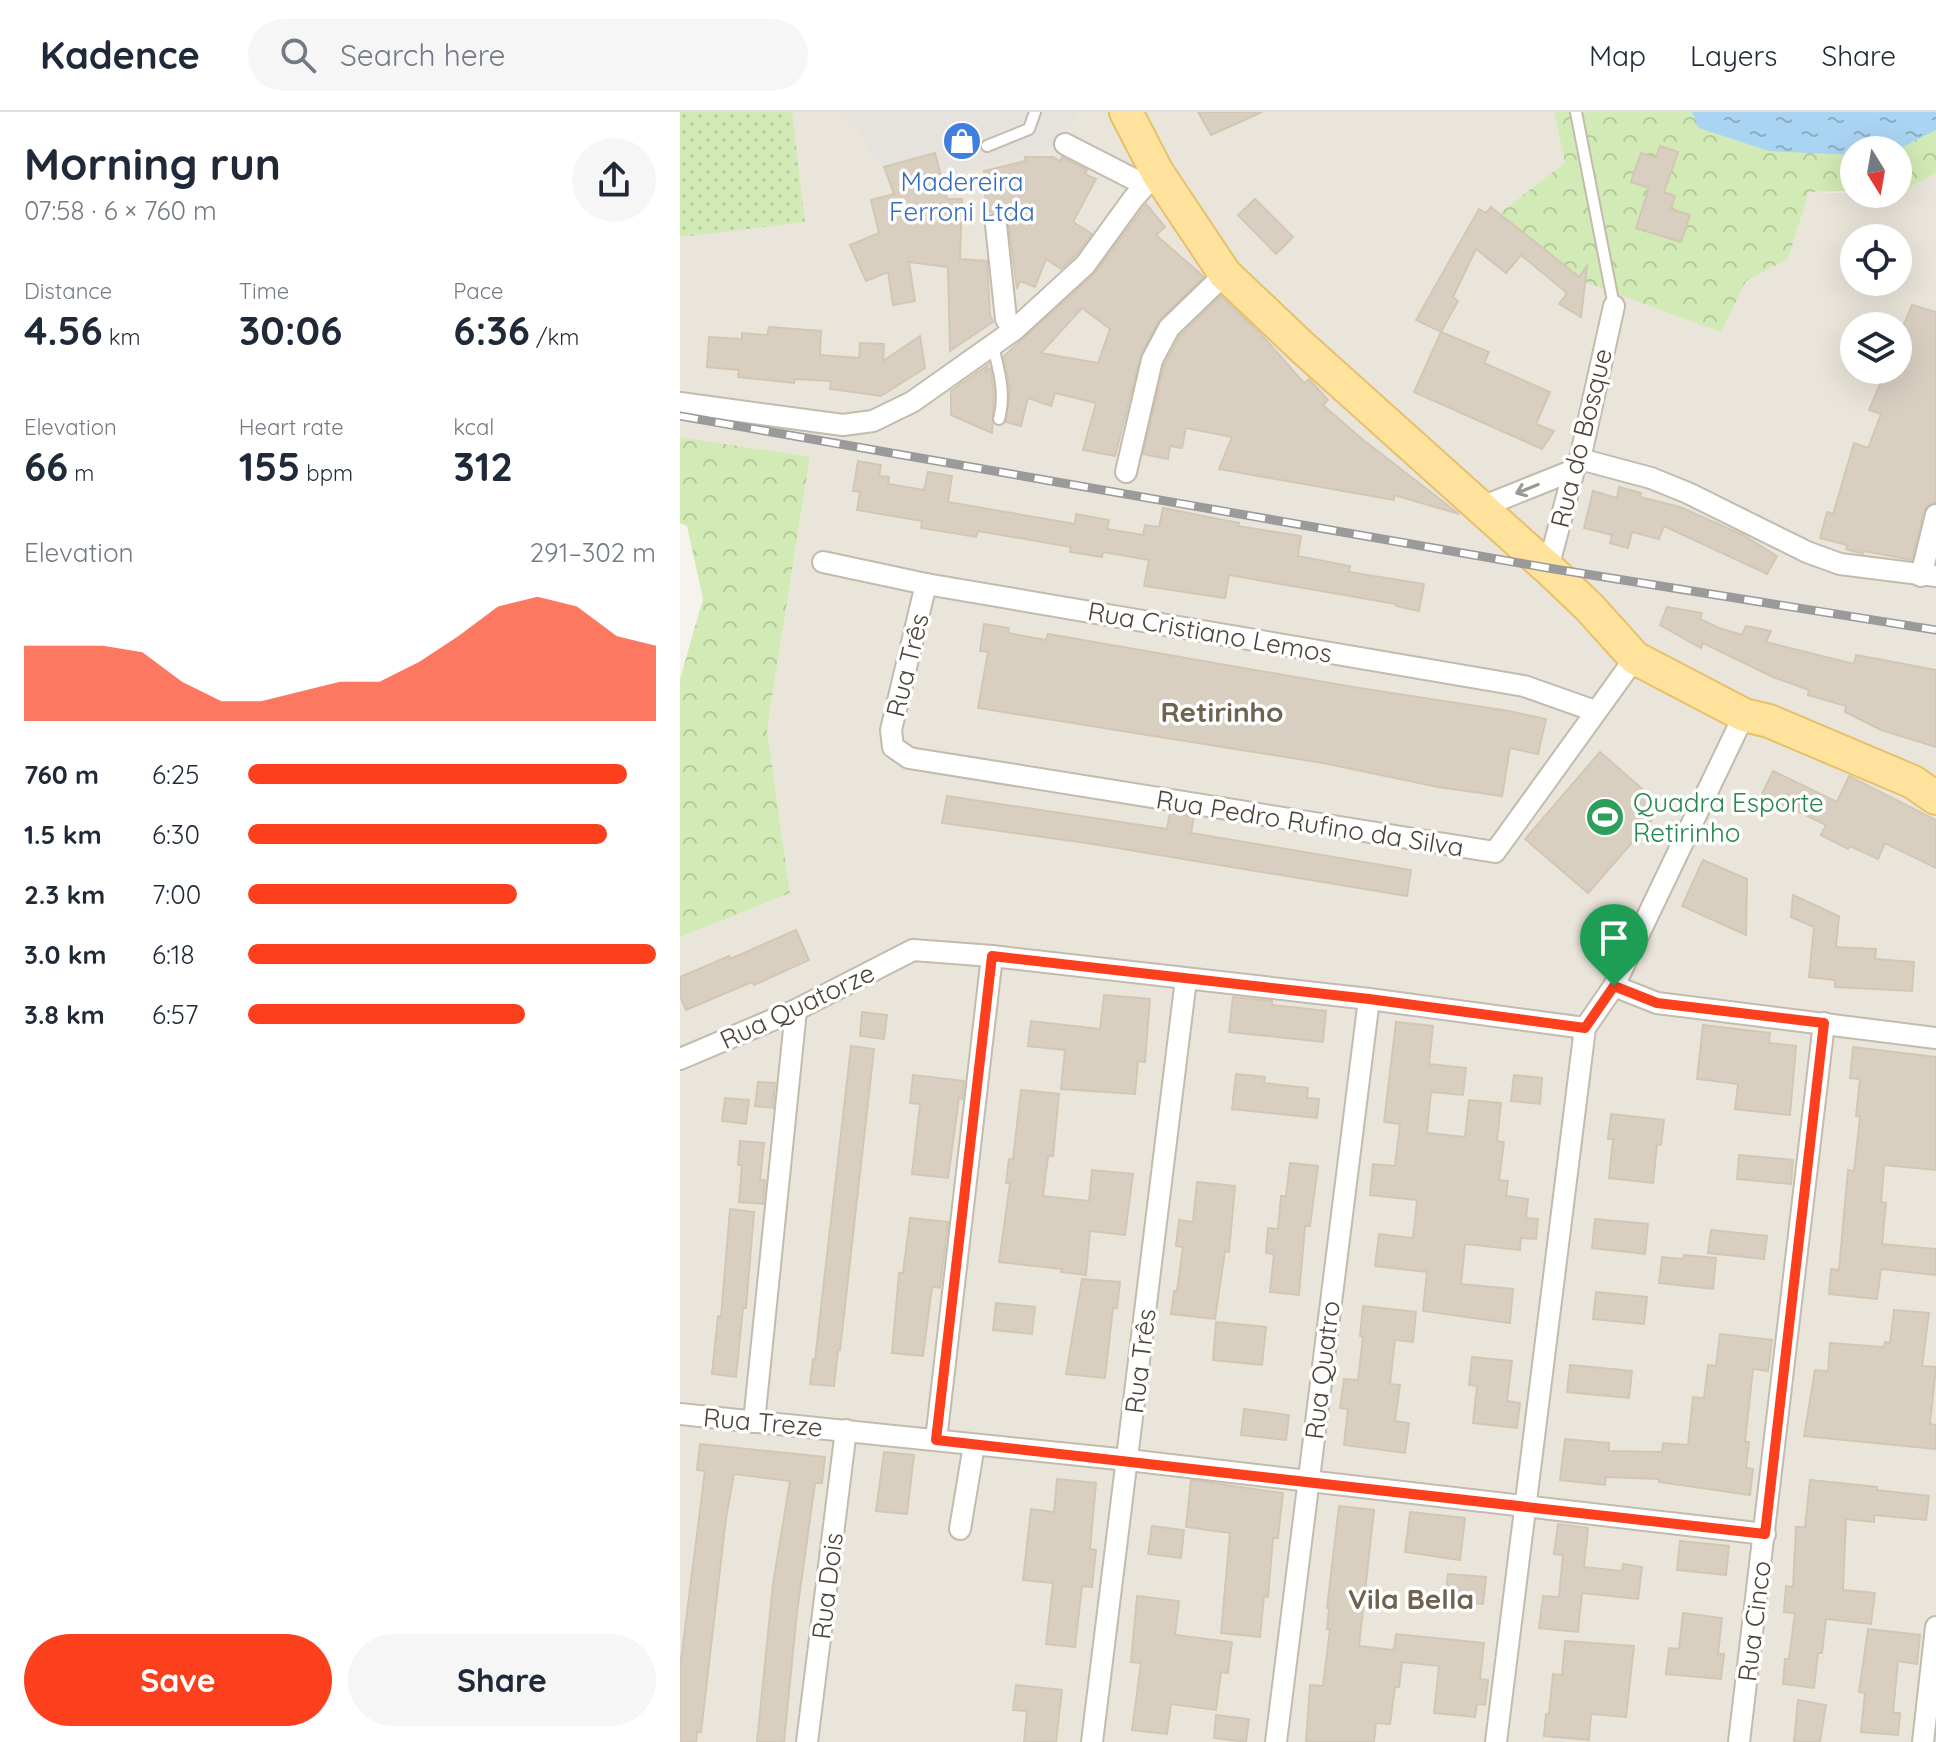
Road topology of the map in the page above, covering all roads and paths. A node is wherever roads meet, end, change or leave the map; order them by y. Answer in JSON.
{"nodes":[{"id":1,"x":1035,"y":112,"type":"edge"},
{"id":2,"x":1126,"y":112,"type":"edge"},
{"id":3,"x":1576,"y":112,"type":"edge"},
{"id":4,"x":1065,"y":144,"type":"dead end"},
{"id":5,"x":987,"y":146,"type":"dead end"},
{"id":6,"x":1151,"y":178,"type":"junction"},
{"id":7,"x":996,"y":225,"type":"dead end"},
{"id":8,"x":1225,"y":274,"type":"junction"},
{"id":9,"x":1614,"y":306,"type":"joint"},
{"id":10,"x":1014,"y":330,"type":"junction"},
{"id":11,"x":993,"y":346,"type":"junction"},
{"id":12,"x":680,"y":403,"type":"edge"},
{"id":13,"x":999,"y":419,"type":"dead end"},
{"id":14,"x":1577,"y":464,"type":"junction"},
{"id":15,"x":1126,"y":472,"type":"dead end"},
{"id":16,"x":1479,"y":508,"type":"junction"},
{"id":17,"x":1936,"y":515,"type":"edge"},
{"id":18,"x":823,"y":562,"type":"dead end"},
{"id":19,"x":1548,"y":568,"type":"junction"},
{"id":20,"x":1928,"y":576,"type":"edge"},
{"id":21,"x":926,"y":584,"type":"junction"},
{"id":22,"x":1635,"y":658,"type":"junction"},
{"id":23,"x":1595,"y":711,"type":"junction"},
{"id":24,"x":1744,"y":715,"type":"junction"},
{"id":25,"x":893,"y":747,"type":"joint"},
{"id":26,"x":1936,"y":798,"type":"edge"},
{"id":27,"x":992,"y":956,"type":"junction"},
{"id":28,"x":1186,"y":979,"type":"junction"},
{"id":29,"x":1614,"y":986,"type":"junction"},
{"id":30,"x":1369,"y":999,"type":"junction"},
{"id":31,"x":796,"y":1010,"type":"junction"},
{"id":32,"x":1824,"y":1023,"type":"junction"},
{"id":33,"x":1585,"y":1028,"type":"junction"},
{"id":34,"x":1936,"y":1038,"type":"edge"},
{"id":35,"x":680,"y":1059,"type":"edge"},
{"id":36,"x":680,"y":1414,"type":"edge"},
{"id":37,"x":754,"y":1422,"type":"junction"},
{"id":38,"x":846,"y":1430,"type":"junction"},
{"id":39,"x":936,"y":1440,"type":"junction"},
{"id":40,"x":974,"y":1445,"type":"junction"},
{"id":41,"x":1128,"y":1460,"type":"junction"},
{"id":42,"x":1308,"y":1482,"type":"junction"},
{"id":43,"x":1525,"y":1506,"type":"junction"},
{"id":44,"x":960,"y":1529,"type":"dead end"},
{"id":45,"x":1765,"y":1534,"type":"junction"},
{"id":46,"x":1936,"y":1627,"type":"edge"},
{"id":47,"x":807,"y":1742,"type":"edge"},
{"id":48,"x":1092,"y":1742,"type":"edge"},
{"id":49,"x":1276,"y":1742,"type":"edge"},
{"id":50,"x":1496,"y":1742,"type":"edge"},
{"id":51,"x":1739,"y":1742,"type":"edge"},
{"id":52,"x":1923,"y":1742,"type":"edge"}],
"edges":[{"from":1,"to":5,"type":"lane"},
{"from":2,"to":6,"type":"main road"},
{"from":3,"to":9,"type":"lane"},
{"from":4,"to":6,"type":"street"},
{"from":6,"to":8,"type":"main road"},
{"from":6,"to":10,"type":"street"},
{"from":7,"to":10,"type":"street"},
{"from":8,"to":15,"type":"street"},
{"from":8,"to":16,"type":"main road"},
{"from":9,"to":14,"type":"street","name":"Rua do Bosque"},
{"from":10,"to":11,"type":"street"},
{"from":11,"to":12,"type":"street"},
{"from":11,"to":13,"type":"lane"},
{"from":14,"to":16,"type":"street","one_way":true},
{"from":14,"to":19,"type":"street","name":"Rua do Bosque"},
{"from":14,"to":20,"type":"street"},
{"from":16,"to":19,"type":"main road"},
{"from":17,"to":20,"type":"street"},
{"from":18,"to":21,"type":"street","name":"Rua Cristiano Lemos"},
{"from":19,"to":22,"type":"main road"},
{"from":21,"to":23,"type":"street","name":"Rua Cristiano Lemos"},
{"from":21,"to":25,"type":"street","name":"Rua Três"},
{"from":22,"to":23,"type":"street","name":"Rua Pedro Rufino da Silva"},
{"from":22,"to":24,"type":"main road"},
{"from":23,"to":25,"type":"street","name":"Rua Pedro Rufino da Silva"},
{"from":24,"to":26,"type":"main road"},
{"from":24,"to":29,"type":"street"},
{"from":27,"to":28,"type":"street"},
{"from":27,"to":31,"type":"street","name":"Rua Quatorze"},
{"from":27,"to":39,"type":"street"},
{"from":28,"to":30,"type":"street"},
{"from":28,"to":41,"type":"street","name":"Rua Três"},
{"from":29,"to":32,"type":"street"},
{"from":29,"to":33,"type":"street"},
{"from":30,"to":33,"type":"street"},
{"from":30,"to":42,"type":"street","name":"Rua Quatro"},
{"from":31,"to":35,"type":"street","name":"Rua Quatorze"},
{"from":31,"to":37,"type":"street"},
{"from":32,"to":34,"type":"street"},
{"from":32,"to":45,"type":"street","name":"Rua Cinco"},
{"from":33,"to":43,"type":"street"},
{"from":36,"to":37,"type":"street","name":"Rua Treze"},
{"from":37,"to":38,"type":"street","name":"Rua Treze"},
{"from":38,"to":39,"type":"street","name":"Rua Treze"},
{"from":38,"to":47,"type":"street","name":"Rua Dois"},
{"from":39,"to":40,"type":"street","name":"Rua Treze"},
{"from":40,"to":41,"type":"street","name":"Rua Treze"},
{"from":40,"to":44,"type":"street"},
{"from":41,"to":42,"type":"street","name":"Rua Treze"},
{"from":41,"to":48,"type":"street","name":"Rua Três"},
{"from":42,"to":43,"type":"street","name":"Rua Treze"},
{"from":42,"to":49,"type":"street","name":"Rua Quatro"},
{"from":43,"to":45,"type":"street","name":"Rua Treze"},
{"from":43,"to":50,"type":"street"},
{"from":45,"to":51,"type":"street","name":"Rua Cinco"},
{"from":46,"to":52,"type":"street"}]}
